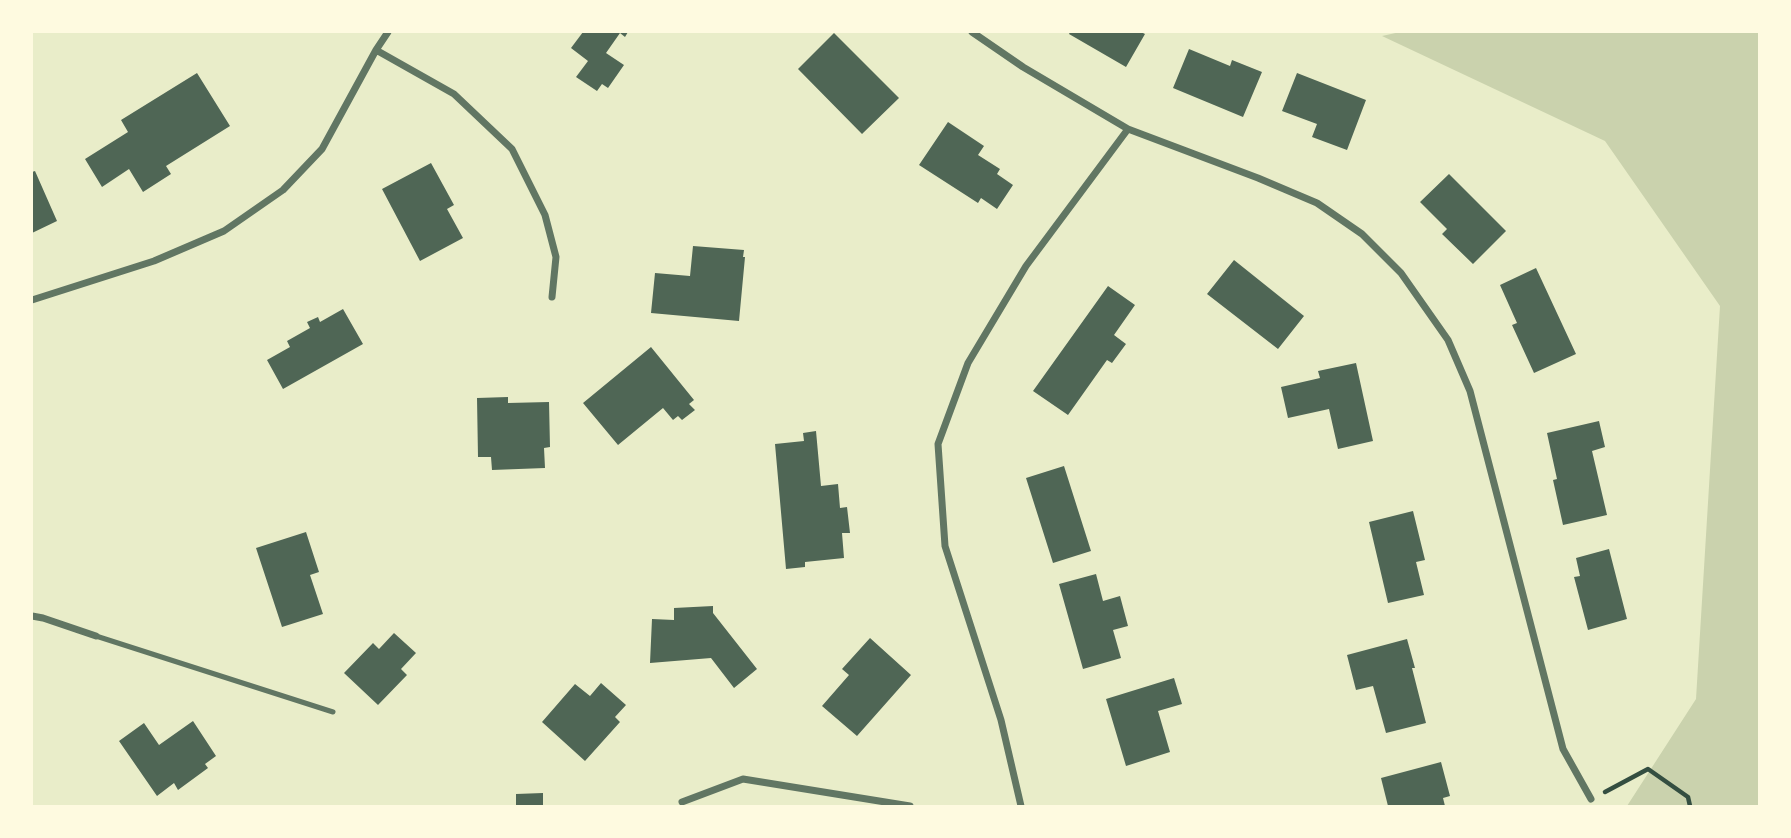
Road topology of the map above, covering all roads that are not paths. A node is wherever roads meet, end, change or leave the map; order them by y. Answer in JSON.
{"nodes":[{"id":1,"x":388,"y":32,"type":"edge"},
{"id":2,"x":972,"y":32,"type":"edge"},
{"id":3,"x":376,"y":50,"type":"junction"},
{"id":4,"x":1128,"y":129,"type":"junction"},
{"id":5,"x":552,"y":297,"type":"dead end"},
{"id":6,"x":32,"y":300,"type":"edge"},
{"id":7,"x":32,"y":617,"type":"edge"},
{"id":8,"x":96,"y":636,"type":"joint"},
{"id":9,"x":333,"y":712,"type":"dead end"},
{"id":10,"x":1591,"y":799,"type":"road end"},
{"id":11,"x":682,"y":802,"type":"dead end"},
{"id":12,"x":909,"y":807,"type":"edge"},
{"id":13,"x":1021,"y":807,"type":"edge"}],
"edges":[{"from":1,"to":3,"type":"street"},
{"from":2,"to":4,"type":"street"},
{"from":3,"to":5,"type":"street"},
{"from":3,"to":6,"type":"street"},
{"from":4,"to":10,"type":"street"},
{"from":4,"to":13,"type":"street"},
{"from":7,"to":8,"type":"street"},
{"from":8,"to":9,"type":"lane"},
{"from":11,"to":12,"type":"street"}]}
